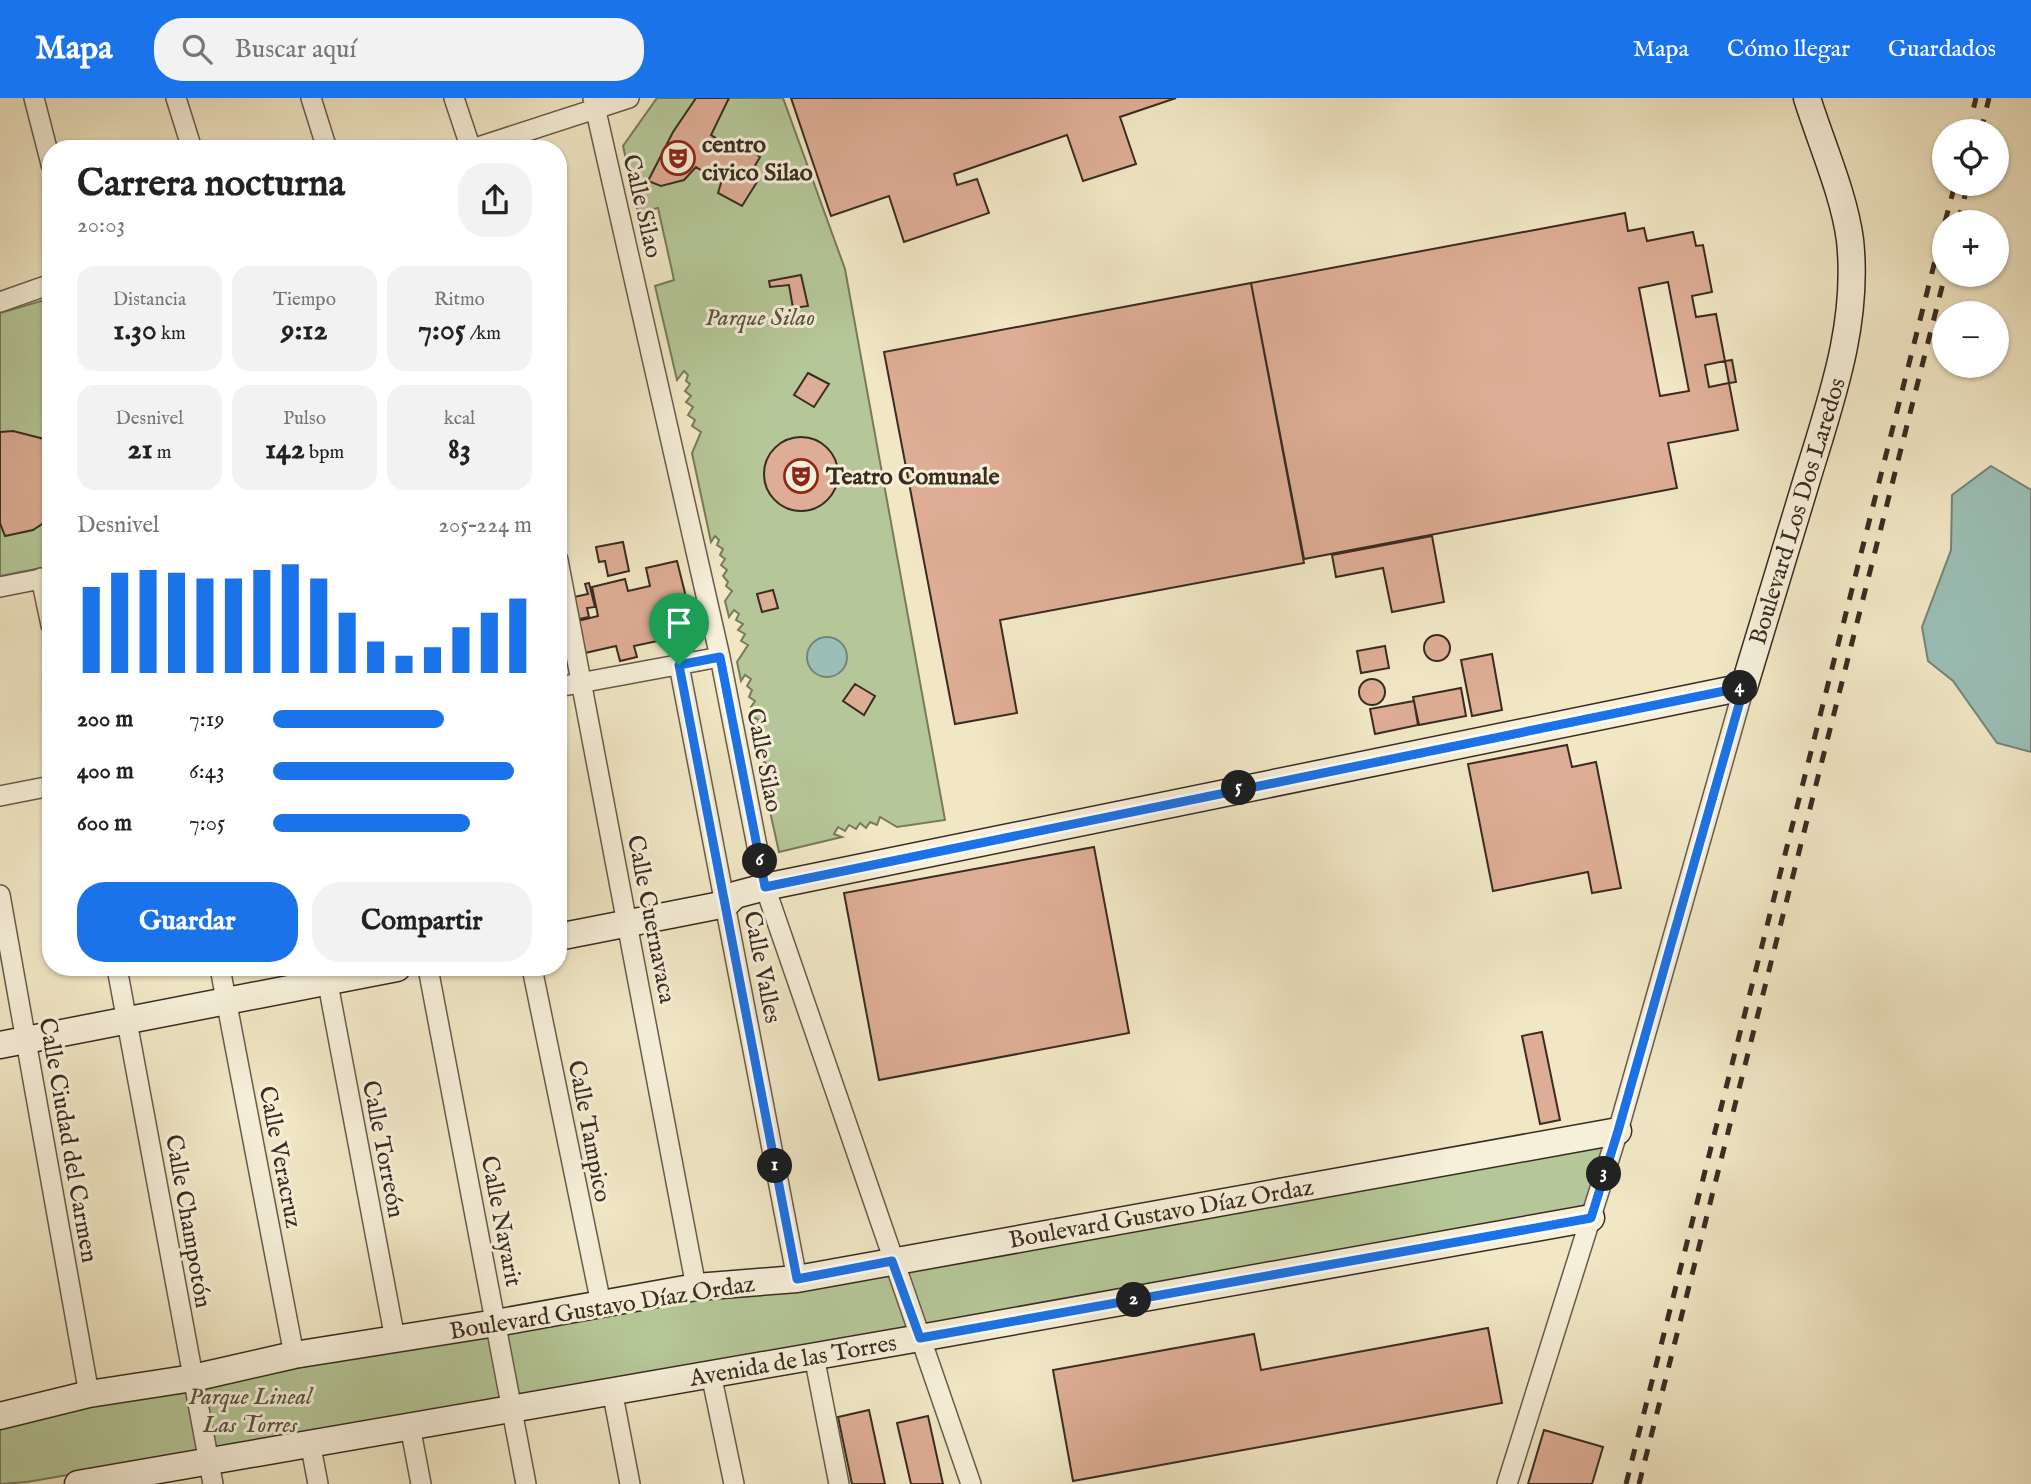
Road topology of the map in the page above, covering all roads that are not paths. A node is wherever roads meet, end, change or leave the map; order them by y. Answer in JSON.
{"nodes":[{"id":1,"x":34,"y":98,"type":"edge"},
{"id":2,"x":176,"y":98,"type":"edge"},
{"id":3,"x":311,"y":98,"type":"edge"},
{"id":4,"x":454,"y":98,"type":"edge"},
{"id":5,"x":629,"y":98,"type":"edge"},
{"id":6,"x":1807,"y":98,"type":"edge"},
{"id":7,"x":595,"y":103,"type":"edge"},
{"id":8,"x":45,"y":140,"type":"edge"},
{"id":9,"x":189,"y":140,"type":"edge"},
{"id":10,"x":324,"y":140,"type":"edge"},
{"id":11,"x":469,"y":140,"type":"edge"},
{"id":12,"x":496,"y":140,"type":"edge"},
{"id":13,"x":42,"y":287,"type":"edge"},
{"id":14,"x":0,"y":302,"type":"edge"},
{"id":15,"x":42,"y":579,"type":"edge"},
{"id":16,"x":0,"y":587,"type":"edge"},
{"id":17,"x":567,"y":604,"type":"edge"},
{"id":18,"x":720,"y":657,"type":"junction"},
{"id":19,"x":679,"y":665,"type":"junction"},
{"id":20,"x":583,"y":682,"type":"junction"},
{"id":21,"x":567,"y":685,"type":"edge"},
{"id":22,"x":1744,"y":687,"type":"junction"},
{"id":23,"x":42,"y":788,"type":"edge"},
{"id":24,"x":0,"y":796,"type":"edge"},
{"id":25,"x":765,"y":887,"type":"junction"},
{"id":26,"x":0,"y":895,"type":"edge"},
{"id":27,"x":726,"y":904,"type":"junction"},
{"id":28,"x":628,"y":923,"type":"junction"},
{"id":29,"x":567,"y":935,"type":"edge"},
{"id":30,"x":119,"y":976,"type":"edge"},
{"id":31,"x":221,"y":976,"type":"edge"},
{"id":32,"x":322,"y":976,"type":"edge"},
{"id":33,"x":326,"y":976,"type":"edge"},
{"id":34,"x":430,"y":976,"type":"edge"},
{"id":35,"x":534,"y":976,"type":"edge"},
{"id":36,"x":226,"y":1001,"type":"junction"},
{"id":37,"x":127,"y":1020,"type":"junction"},
{"id":38,"x":27,"y":1040,"type":"junction"},
{"id":39,"x":0,"y":1045,"type":"edge"},
{"id":40,"x":1618,"y":1131,"type":"junction"},
{"id":41,"x":1591,"y":1218,"type":"junction"},
{"id":42,"x":892,"y":1261,"type":"junction"},
{"id":43,"x":797,"y":1279,"type":"junction"},
{"id":44,"x":696,"y":1287,"type":"junction"},
{"id":45,"x":600,"y":1304,"type":"junction"},
{"id":46,"x":496,"y":1323,"type":"junction"},
{"id":47,"x":920,"y":1338,"type":"junction"},
{"id":48,"x":395,"y":1339,"type":"junction"},
{"id":49,"x":294,"y":1355,"type":"junction"},
{"id":50,"x":814,"y":1356,"type":"junction"},
{"id":51,"x":711,"y":1374,"type":"junction"},
{"id":52,"x":193,"y":1378,"type":"junction"},
{"id":53,"x":612,"y":1390,"type":"junction"},
{"id":54,"x":89,"y":1394,"type":"junction"},
{"id":55,"x":511,"y":1407,"type":"junction"},
{"id":56,"x":0,"y":1416,"type":"edge"},
{"id":57,"x":410,"y":1426,"type":"junction"},
{"id":58,"x":310,"y":1442,"type":"junction"},
{"id":59,"x":211,"y":1472,"type":"edge"},
{"id":60,"x":108,"y":1481,"type":"edge"},
{"id":61,"x":78,"y":1484,"type":"edge"},
{"id":62,"x":318,"y":1484,"type":"edge"},
{"id":63,"x":421,"y":1484,"type":"edge"},
{"id":64,"x":526,"y":1484,"type":"edge"},
{"id":65,"x":630,"y":1484,"type":"edge"},
{"id":66,"x":734,"y":1484,"type":"edge"},
{"id":67,"x":839,"y":1484,"type":"edge"},
{"id":68,"x":971,"y":1484,"type":"edge"},
{"id":69,"x":1507,"y":1484,"type":"edge"}],
"edges":[{"from":1,"to":8,"type":"street"},
{"from":2,"to":9,"type":"street"},
{"from":3,"to":10,"type":"street"},
{"from":4,"to":11,"type":"street"},
{"from":5,"to":7,"type":"street"},
{"from":6,"to":22,"type":"street","name":"Boulevard Los Dos Laredos"},
{"from":7,"to":12,"type":"street"},
{"from":7,"to":18,"type":"street","name":"Calle Silao"},
{"from":13,"to":14,"type":"street"},
{"from":15,"to":16,"type":"street"},
{"from":17,"to":20,"type":"street","name":"Calle Cuernavaca"},
{"from":18,"to":19,"type":"street"},
{"from":18,"to":25,"type":"street","name":"Calle Silao"},
{"from":19,"to":20,"type":"street"},
{"from":19,"to":27,"type":"street","name":"Calle Valles"},
{"from":20,"to":21,"type":"street"},
{"from":20,"to":28,"type":"street","name":"Calle Cuernavaca"},
{"from":22,"to":25,"type":"street"},
{"from":22,"to":40,"type":"street","name":"Boulevard Los Dos Laredos"},
{"from":23,"to":24,"type":"street"},
{"from":25,"to":27,"type":"street"},
{"from":25,"to":42,"type":"street","name":"Calle Silao"},
{"from":26,"to":38,"type":"street","name":"Calle Ciudad del Carmen"},
{"from":27,"to":28,"type":"street"},
{"from":27,"to":43,"type":"street","name":"Calle Valles"},
{"from":28,"to":29,"type":"street"},
{"from":28,"to":44,"type":"street","name":"Calle Cuernavaca"},
{"from":30,"to":37,"type":"street","name":"Calle Champotón"},
{"from":31,"to":36,"type":"street","name":"Calle Veracruz"},
{"from":32,"to":36,"type":"street"},
{"from":33,"to":48,"type":"street","name":"Calle Torreón"},
{"from":34,"to":46,"type":"street","name":"Calle Nayarit"},
{"from":35,"to":45,"type":"street","name":"Calle Tampico"},
{"from":36,"to":37,"type":"street"},
{"from":36,"to":49,"type":"street","name":"Calle Veracruz"},
{"from":37,"to":38,"type":"street"},
{"from":37,"to":52,"type":"street","name":"Calle Champotón"},
{"from":38,"to":39,"type":"street"},
{"from":38,"to":54,"type":"street","name":"Calle Ciudad del Carmen"},
{"from":40,"to":41,"type":"street","name":"Boulevard Los Dos Laredos"},
{"from":40,"to":42,"type":"street","name":"Boulevard Gustavo Díaz Ordaz"},
{"from":41,"to":47,"type":"street","name":"Avenida de las Torres"},
{"from":41,"to":69,"type":"street","name":"Boulevard Los Dos Laredos"},
{"from":42,"to":43,"type":"street","name":"Boulevard Gustavo Díaz Ordaz"},
{"from":42,"to":47,"type":"street","name":"Calle Silao"},
{"from":43,"to":44,"type":"street","name":"Boulevard Gustavo Díaz Ordaz"},
{"from":44,"to":45,"type":"street","name":"Boulevard Gustavo Díaz Ordaz"},
{"from":45,"to":46,"type":"street","name":"Boulevard Gustavo Díaz Ordaz"},
{"from":46,"to":48,"type":"street","name":"Boulevard Gustavo Díaz Ordaz"},
{"from":46,"to":55,"type":"street","name":"Calle Nayarit"},
{"from":47,"to":50,"type":"street","name":"Avenida de las Torres"},
{"from":47,"to":68,"type":"street","name":"Calle Silao"},
{"from":48,"to":49,"type":"street","name":"Boulevard Gustavo Díaz Ordaz"},
{"from":49,"to":52,"type":"street","name":"Boulevard Gustavo Díaz Ordaz"},
{"from":50,"to":51,"type":"street","name":"Avenida de las Torres"},
{"from":50,"to":67,"type":"street"},
{"from":51,"to":53,"type":"street","name":"Avenida de las Torres"},
{"from":51,"to":66,"type":"street"},
{"from":52,"to":54,"type":"street","name":"Boulevard Gustavo Díaz Ordaz"},
{"from":52,"to":59,"type":"street","name":"Calle Champotón"},
{"from":53,"to":55,"type":"street","name":"Avenida de las Torres"},
{"from":53,"to":65,"type":"street"},
{"from":54,"to":56,"type":"street","name":"Boulevard Gustavo Díaz Ordaz"},
{"from":55,"to":57,"type":"street","name":"Avenida de las Torres"},
{"from":55,"to":64,"type":"street","name":"Calle Nayarit"},
{"from":57,"to":58,"type":"street","name":"Avenida de las Torres"},
{"from":57,"to":63,"type":"street"},
{"from":58,"to":59,"type":"street","name":"Avenida de las Torres"},
{"from":58,"to":62,"type":"street"},
{"from":59,"to":60,"type":"street","name":"Avenida de las Torres"},
{"from":60,"to":61,"type":"street","name":"Avenida de las Torres"}]}
